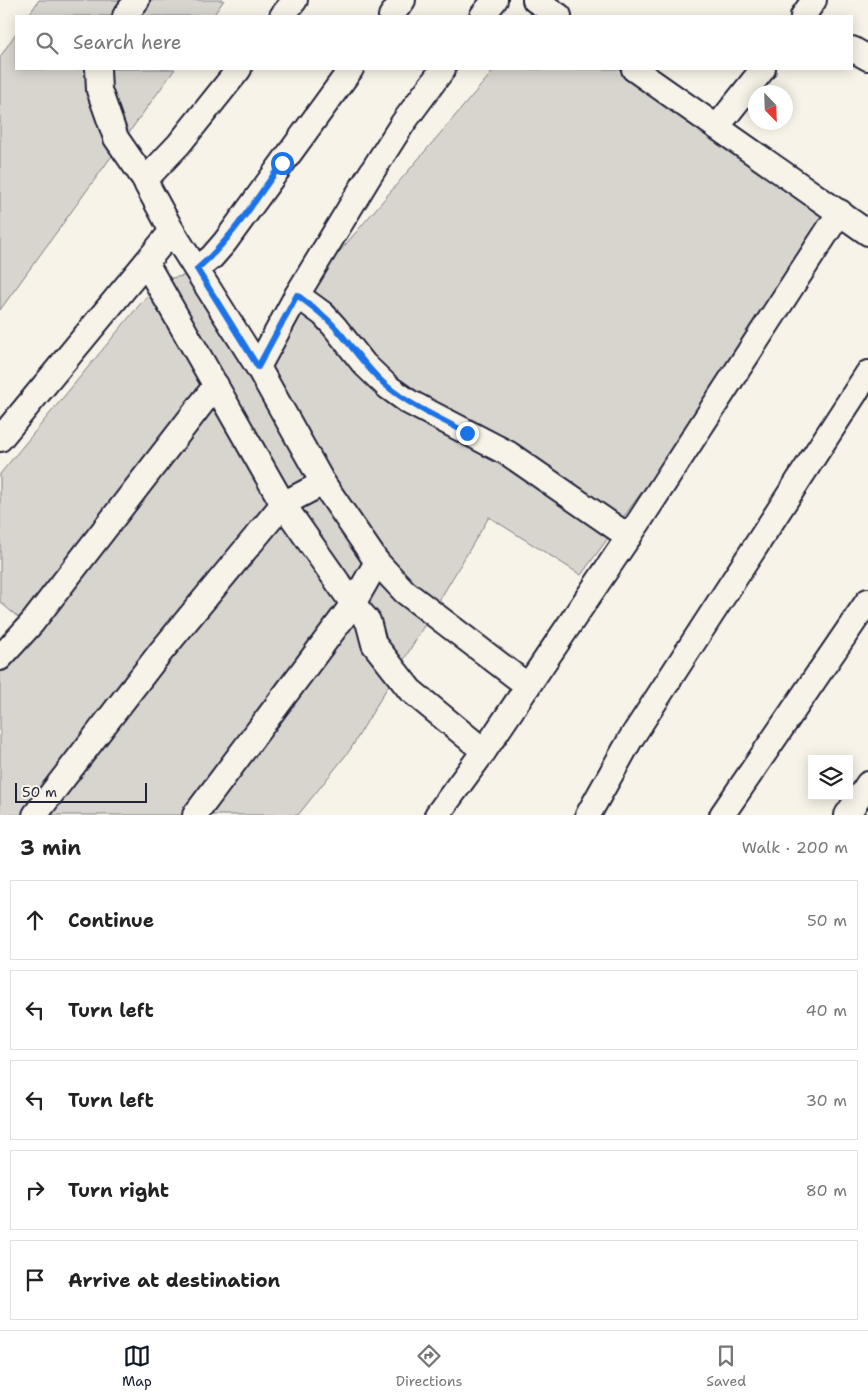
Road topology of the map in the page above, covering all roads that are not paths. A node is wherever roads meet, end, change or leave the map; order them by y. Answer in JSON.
{"nodes":[{"id":1,"x":137,"y":0,"type":"edge"},
{"id":2,"x":295,"y":0,"type":"edge"},
{"id":3,"x":403,"y":0,"type":"edge"},
{"id":4,"x":496,"y":0,"type":"edge"},
{"id":5,"x":535,"y":0,"type":"edge"},
{"id":6,"x":814,"y":0,"type":"edge"},
{"id":7,"x":126,"y":15,"type":"edge"},
{"id":8,"x":283,"y":15,"type":"edge"},
{"id":9,"x":392,"y":15,"type":"edge"},
{"id":10,"x":483,"y":15,"type":"edge"},
{"id":11,"x":557,"y":15,"type":"edge"},
{"id":12,"x":804,"y":15,"type":"edge"},
{"id":13,"x":853,"y":50,"type":"edge"},
{"id":14,"x":868,"y":58,"type":"edge"},
{"id":15,"x":98,"y":70,"type":"edge"},
{"id":16,"x":239,"y":70,"type":"edge"},
{"id":17,"x":350,"y":70,"type":"edge"},
{"id":18,"x":442,"y":70,"type":"edge"},
{"id":19,"x":635,"y":70,"type":"edge"},
{"id":20,"x":762,"y":70,"type":"edge"},
{"id":21,"x":718,"y":127,"type":"junction"},
{"id":22,"x":145,"y":180,"type":"junction"},
{"id":23,"x":840,"y":212,"type":"junction"},
{"id":24,"x":172,"y":231,"type":"junction"},
{"id":25,"x":868,"y":233,"type":"edge"},
{"id":26,"x":146,"y":263,"type":"junction"},
{"id":27,"x":197,"y":269,"type":"junction"},
{"id":28,"x":297,"y":295,"type":"junction"},
{"id":29,"x":258,"y":367,"type":"junction"},
{"id":30,"x":868,"y":373,"type":"edge"},
{"id":31,"x":216,"y":385,"type":"junction"},
{"id":32,"x":0,"y":439,"type":"edge"},
{"id":33,"x":323,"y":483,"type":"junction"},
{"id":34,"x":283,"y":504,"type":"junction"},
{"id":35,"x":629,"y":537,"type":"junction"},
{"id":36,"x":377,"y":562,"type":"junction"},
{"id":37,"x":868,"y":601,"type":"edge"},
{"id":38,"x":353,"y":604,"type":"junction"},
{"id":39,"x":0,"y":658,"type":"edge"},
{"id":40,"x":528,"y":686,"type":"junction"},
{"id":41,"x":484,"y":751,"type":"junction"},
{"id":42,"x":868,"y":784,"type":"edge"},
{"id":43,"x":35,"y":815,"type":"edge"},
{"id":44,"x":195,"y":815,"type":"edge"},
{"id":45,"x":436,"y":815,"type":"edge"},
{"id":46,"x":588,"y":815,"type":"edge"},
{"id":47,"x":722,"y":815,"type":"edge"},
{"id":48,"x":847,"y":815,"type":"edge"}],
"edges":[{"from":1,"to":7,"type":"street"},
{"from":2,"to":8,"type":"street"},
{"from":3,"to":9,"type":"street"},
{"from":4,"to":10,"type":"street"},
{"from":5,"to":11,"type":"street"},
{"from":6,"to":12,"type":"street"},
{"from":13,"to":14,"type":"street"},
{"from":15,"to":22,"type":"street"},
{"from":16,"to":22,"type":"street"},
{"from":17,"to":27,"type":"street"},
{"from":18,"to":28,"type":"street"},
{"from":19,"to":21,"type":"street"},
{"from":20,"to":21,"type":"street"},
{"from":21,"to":23,"type":"street"},
{"from":22,"to":24,"type":"street"},
{"from":23,"to":25,"type":"street"},
{"from":23,"to":35,"type":"street"},
{"from":24,"to":26,"type":"street"},
{"from":24,"to":27,"type":"street"},
{"from":26,"to":31,"type":"street"},
{"from":26,"to":32,"type":"street"},
{"from":27,"to":29,"type":"street"},
{"from":28,"to":29,"type":"street"},
{"from":28,"to":35,"type":"street"},
{"from":29,"to":33,"type":"street"},
{"from":30,"to":46,"type":"street"},
{"from":31,"to":34,"type":"street"},
{"from":31,"to":39,"type":"street"},
{"from":33,"to":34,"type":"street"},
{"from":33,"to":36,"type":"street"},
{"from":34,"to":38,"type":"street"},
{"from":34,"to":43,"type":"street"},
{"from":35,"to":40,"type":"street"},
{"from":36,"to":38,"type":"street"},
{"from":36,"to":40,"type":"street"},
{"from":37,"to":47,"type":"street"},
{"from":38,"to":41,"type":"street"},
{"from":38,"to":44,"type":"street"},
{"from":40,"to":41,"type":"street"},
{"from":41,"to":45,"type":"street"},
{"from":42,"to":48,"type":"street"}]}
